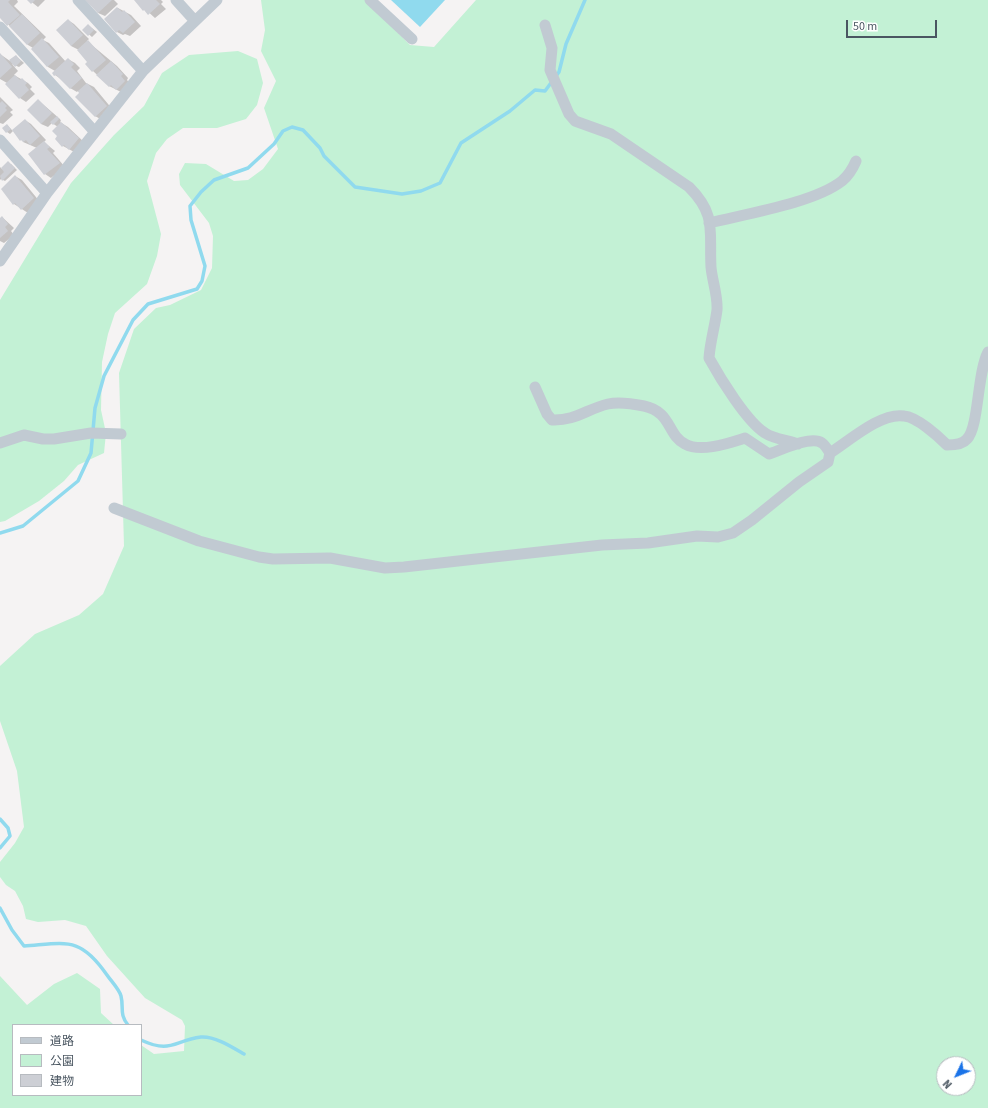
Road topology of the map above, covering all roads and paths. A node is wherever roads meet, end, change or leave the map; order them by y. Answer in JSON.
{"nodes":[{"id":1,"x":78,"y":0,"type":"edge"},
{"id":2,"x":176,"y":0,"type":"edge"},
{"id":3,"x":217,"y":0,"type":"edge"},
{"id":4,"x":370,"y":0,"type":"edge"},
{"id":5,"x":195,"y":21,"type":"junction"},
{"id":6,"x":545,"y":25,"type":"dead end"},
{"id":7,"x":0,"y":27,"type":"edge"},
{"id":8,"x":412,"y":40,"type":"dead end"},
{"id":9,"x":143,"y":71,"type":"junction"},
{"id":10,"x":94,"y":131,"type":"junction"},
{"id":11,"x":0,"y":140,"type":"edge"},
{"id":12,"x":856,"y":161,"type":"dead end"},
{"id":13,"x":46,"y":193,"type":"junction"},
{"id":14,"x":709,"y":223,"type":"junction"},
{"id":15,"x":0,"y":261,"type":"edge"},
{"id":16,"x":988,"y":352,"type":"edge"},
{"id":17,"x":535,"y":387,"type":"dead end"},
{"id":18,"x":121,"y":434,"type":"dead end"},
{"id":19,"x":0,"y":443,"type":"edge"},
{"id":20,"x":798,"y":444,"type":"junction"},
{"id":21,"x":830,"y":453,"type":"junction"},
{"id":22,"x":114,"y":508,"type":"dead end"}],
"edges":[{"from":1,"to":9,"type":"street"},
{"from":2,"to":5,"type":"street"},
{"from":3,"to":5,"type":"street"},
{"from":4,"to":8,"type":"street"},
{"from":5,"to":9,"type":"street"},
{"from":6,"to":14,"type":"street"},
{"from":7,"to":10,"type":"street"},
{"from":9,"to":10,"type":"street"},
{"from":10,"to":13,"type":"street"},
{"from":11,"to":13,"type":"street"},
{"from":12,"to":14,"type":"street"},
{"from":13,"to":15,"type":"street"},
{"from":14,"to":20,"type":"street"},
{"from":16,"to":21,"type":"street"},
{"from":17,"to":20,"type":"street"},
{"from":18,"to":19,"type":"street"},
{"from":20,"to":21,"type":"street"},
{"from":21,"to":22,"type":"street"}]}
